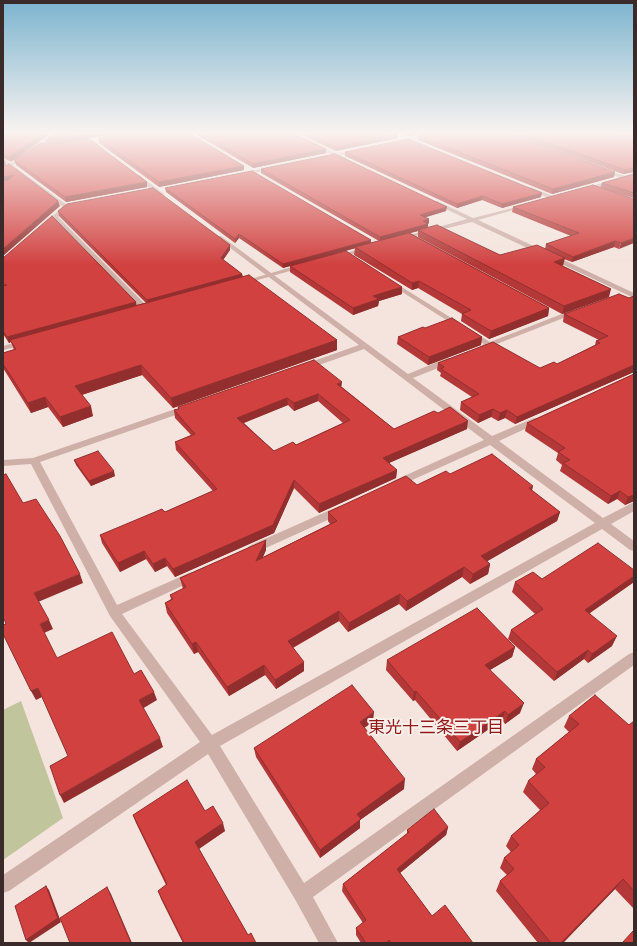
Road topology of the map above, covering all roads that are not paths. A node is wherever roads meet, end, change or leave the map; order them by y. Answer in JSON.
{"nodes":[{"id":1,"x":26,"y":176,"type":"edge"},
{"id":2,"x":137,"y":176,"type":"edge"},
{"id":3,"x":620,"y":176,"type":"edge"},
{"id":4,"x":631,"y":176,"type":"edge"},
{"id":5,"x":626,"y":178,"type":"junction"},
{"id":6,"x":524,"y":186,"type":"edge"},
{"id":7,"x":592,"y":187,"type":"junction"},
{"id":8,"x":573,"y":192,"type":"edge"},
{"id":9,"x":606,"y":192,"type":"edge"},
{"id":10,"x":429,"y":199,"type":"edge"},
{"id":11,"x":168,"y":200,"type":"edge"},
{"id":12,"x":538,"y":202,"type":"edge"},
{"id":13,"x":531,"y":204,"type":"edge"},
{"id":14,"x":73,"y":205,"type":"edge"},
{"id":15,"x":65,"y":206,"type":"junction"},
{"id":16,"x":54,"y":217,"type":"junction"},
{"id":17,"x":472,"y":219,"type":"junction"},
{"id":18,"x":37,"y":232,"type":"edge"},
{"id":19,"x":212,"y":233,"type":"edge"},
{"id":20,"x":410,"y":236,"type":"junction"},
{"id":21,"x":417,"y":240,"type":"edge"},
{"id":22,"x":395,"y":241,"type":"edge"},
{"id":23,"x":373,"y":247,"type":"edge"},
{"id":24,"x":333,"y":258,"type":"edge"},
{"id":25,"x":312,"y":264,"type":"edge"},
{"id":26,"x":269,"y":275,"type":"junction"},
{"id":27,"x":386,"y":279,"type":"edge"},
{"id":28,"x":233,"y":285,"type":"edge"},
{"id":29,"x":631,"y":294,"type":"edge"},
{"id":30,"x":613,"y":298,"type":"edge"},
{"id":31,"x":152,"y":307,"type":"edge"},
{"id":32,"x":145,"y":309,"type":"junction"},
{"id":33,"x":583,"y":309,"type":"edge"},
{"id":34,"x":138,"y":311,"type":"edge"},
{"id":35,"x":33,"y":340,"type":"edge"},
{"id":36,"x":490,"y":345,"type":"junction"},
{"id":37,"x":365,"y":346,"type":"junction"},
{"id":38,"x":3,"y":348,"type":"edge"},
{"id":39,"x":476,"y":350,"type":"edge"},
{"id":40,"x":456,"y":358,"type":"edge"},
{"id":41,"x":297,"y":370,"type":"edge"},
{"id":42,"x":407,"y":377,"type":"junction"},
{"id":43,"x":200,"y":404,"type":"edge"},
{"id":44,"x":549,"y":415,"type":"edge"},
{"id":45,"x":492,"y":440,"type":"junction"},
{"id":46,"x":34,"y":461,"type":"junction"},
{"id":47,"x":3,"y":463,"type":"edge"},
{"id":48,"x":390,"y":487,"type":"edge"},
{"id":49,"x":346,"y":506,"type":"edge"},
{"id":50,"x":634,"y":506,"type":"edge"},
{"id":51,"x":603,"y":524,"type":"junction"},
{"id":52,"x":634,"y":547,"type":"edge"},
{"id":53,"x":245,"y":553,"type":"edge"},
{"id":54,"x":201,"y":572,"type":"edge"},
{"id":55,"x":114,"y":612,"type":"junction"},
{"id":56,"x":634,"y":658,"type":"edge"},
{"id":57,"x":210,"y":744,"type":"junction"},
{"id":58,"x":3,"y":884,"type":"edge"},
{"id":59,"x":302,"y":895,"type":"junction"},
{"id":60,"x":328,"y":943,"type":"edge"}],
"edges":[{"from":1,"to":15,"type":"street"},
{"from":2,"to":11,"type":"street"},
{"from":3,"to":5,"type":"street"},
{"from":4,"to":5,"type":"street"},
{"from":5,"to":7,"type":"street"},
{"from":6,"to":12,"type":"street"},
{"from":7,"to":8,"type":"street"},
{"from":7,"to":9,"type":"street"},
{"from":10,"to":17,"type":"street"},
{"from":13,"to":17,"type":"street"},
{"from":14,"to":15,"type":"street"},
{"from":15,"to":16,"type":"street"},
{"from":16,"to":18,"type":"street"},
{"from":16,"to":32,"type":"street"},
{"from":17,"to":20,"type":"street"},
{"from":17,"to":29,"type":"street"},
{"from":19,"to":26,"type":"street"},
{"from":20,"to":21,"type":"street"},
{"from":20,"to":22,"type":"street"},
{"from":23,"to":24,"type":"street"},
{"from":25,"to":26,"type":"street"},
{"from":26,"to":28,"type":"street"},
{"from":26,"to":37,"type":"street"},
{"from":27,"to":36,"type":"street"},
{"from":29,"to":30,"type":"street"},
{"from":31,"to":32,"type":"street"},
{"from":32,"to":34,"type":"street"},
{"from":33,"to":36,"type":"street"},
{"from":35,"to":38,"type":"street"},
{"from":36,"to":39,"type":"street"},
{"from":37,"to":41,"type":"street"},
{"from":37,"to":42,"type":"street"},
{"from":40,"to":42,"type":"street"},
{"from":42,"to":45,"type":"street"},
{"from":43,"to":46,"type":"street"},
{"from":44,"to":45,"type":"street"},
{"from":45,"to":48,"type":"street"},
{"from":45,"to":51,"type":"street"},
{"from":46,"to":47,"type":"street"},
{"from":46,"to":55,"type":"street"},
{"from":49,"to":53,"type":"street"},
{"from":50,"to":51,"type":"street"},
{"from":51,"to":52,"type":"street"},
{"from":51,"to":57,"type":"street"},
{"from":54,"to":55,"type":"street"},
{"from":55,"to":57,"type":"street"},
{"from":56,"to":59,"type":"street"},
{"from":57,"to":58,"type":"street"},
{"from":57,"to":59,"type":"street"},
{"from":59,"to":60,"type":"street"}]}
